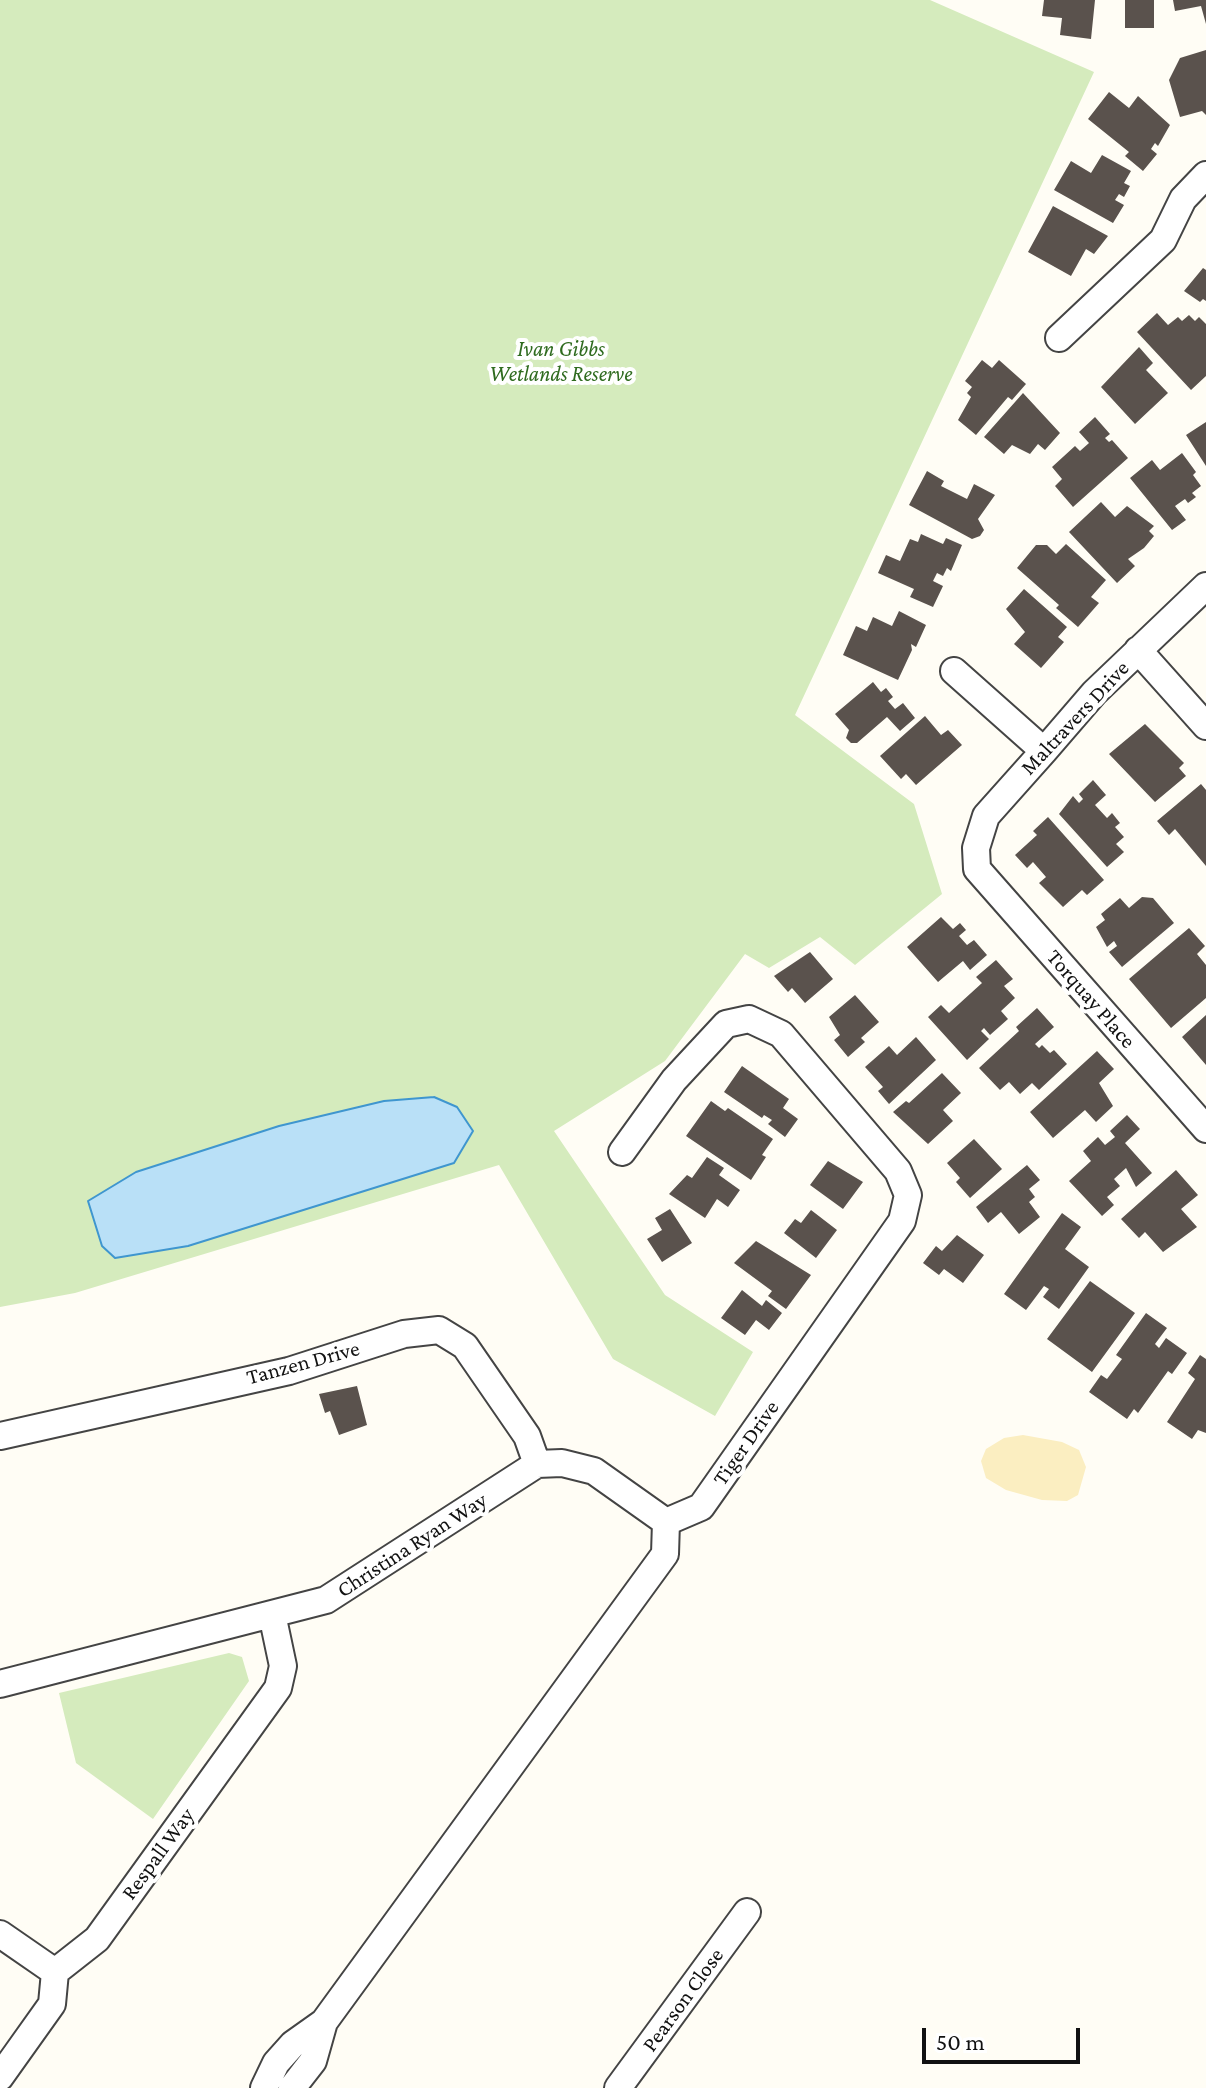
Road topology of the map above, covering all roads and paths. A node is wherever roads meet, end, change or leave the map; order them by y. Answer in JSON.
{"nodes":[{"id":1,"x":1206,"y":175,"type":"edge"},
{"id":2,"x":1059,"y":338,"type":"dead end"},
{"id":3,"x":1206,"y":586,"type":"edge"},
{"id":4,"x":1138,"y":650,"type":"junction"},
{"id":5,"x":954,"y":671,"type":"dead end"},
{"id":6,"x":1206,"y":726,"type":"edge"},
{"id":7,"x":1044,"y":751,"type":"junction"},
{"id":8,"x":977,"y":869,"type":"joint"},
{"id":9,"x":1206,"y":1129,"type":"edge"},
{"id":10,"x":622,"y":1152,"type":"dead end"},
{"id":11,"x":0,"y":1436,"type":"edge"},
{"id":12,"x":537,"y":1464,"type":"junction"},
{"id":13,"x":666,"y":1522,"type":"junction"},
{"id":14,"x":272,"y":1614,"type":"junction"},
{"id":15,"x":0,"y":1684,"type":"edge"},
{"id":16,"x":747,"y":1912,"type":"dead end"},
{"id":17,"x":0,"y":1934,"type":"edge"},
{"id":18,"x":55,"y":1972,"type":"junction"},
{"id":19,"x":324,"y":2022,"type":"junction"},
{"id":20,"x":0,"y":2077,"type":"edge"},
{"id":21,"x":264,"y":2088,"type":"edge"},
{"id":22,"x":292,"y":2088,"type":"edge"},
{"id":23,"x":618,"y":2088,"type":"edge"}],
"edges":[{"from":1,"to":2,"type":"street"},
{"from":3,"to":4,"type":"street","name":"Maltravers Drive"},
{"from":4,"to":6,"type":"street"},
{"from":4,"to":7,"type":"street","name":"Maltravers Drive"},
{"from":5,"to":7,"type":"street"},
{"from":7,"to":8,"type":"street","name":"Maltravers Drive"},
{"from":8,"to":9,"type":"street","name":"Torquay Place"},
{"from":10,"to":13,"type":"street","name":"Tiger Drive"},
{"from":11,"to":12,"type":"street","name":"Tanzen Drive"},
{"from":12,"to":13,"type":"street"},
{"from":12,"to":14,"type":"street","name":"Christina Ryan Way"},
{"from":13,"to":19,"type":"street"},
{"from":14,"to":15,"type":"street","name":"Christina Ryan Way"},
{"from":14,"to":18,"type":"street","name":"Respall Way"},
{"from":16,"to":23,"type":"street","name":"Pearson Close"},
{"from":17,"to":18,"type":"street"},
{"from":18,"to":20,"type":"street"},
{"from":19,"to":21,"type":"street"},
{"from":19,"to":22,"type":"street"}]}
